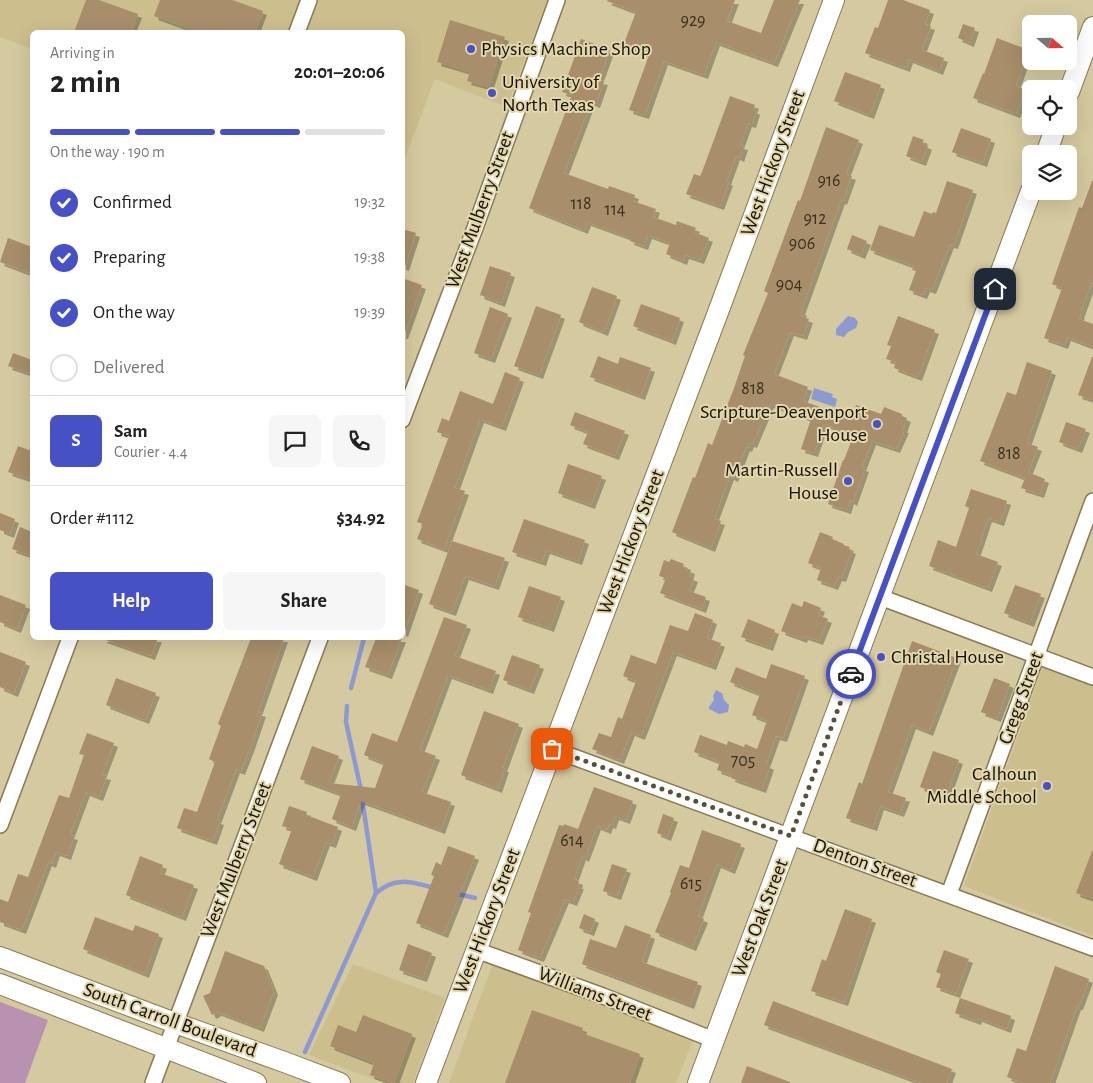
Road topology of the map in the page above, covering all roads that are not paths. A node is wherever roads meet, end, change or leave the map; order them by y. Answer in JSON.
{"nodes":[{"id":1,"x":310,"y":0,"type":"edge"},
{"id":2,"x":557,"y":0,"type":"edge"},
{"id":3,"x":834,"y":0,"type":"edge"},
{"id":4,"x":1093,"y":27,"type":"edge"},
{"id":5,"x":298,"y":30,"type":"edge"},
{"id":6,"x":1073,"y":80,"type":"edge"},
{"id":7,"x":1029,"y":200,"type":"edge"},
{"id":8,"x":405,"y":412,"type":"edge"},
{"id":9,"x":1093,"y":501,"type":"edge"},
{"id":10,"x":880,"y":597,"type":"junction"},
{"id":11,"x":69,"y":640,"type":"edge"},
{"id":12,"x":319,"y":640,"type":"edge"},
{"id":13,"x":1036,"y":656,"type":"junction"},
{"id":14,"x":1093,"y":677,"type":"edge"},
{"id":15,"x":552,"y":749,"type":"junction"},
{"id":16,"x":0,"y":825,"type":"edge"},
{"id":17,"x":791,"y":836,"type":"junction"},
{"id":18,"x":949,"y":894,"type":"junction"},
{"id":19,"x":1093,"y":948,"type":"edge"},
{"id":20,"x":476,"y":950,"type":"junction"},
{"id":21,"x":0,"y":957,"type":"edge"},
{"id":22,"x":0,"y":984,"type":"edge"},
{"id":23,"x":175,"y":1023,"type":"junction"},
{"id":24,"x":714,"y":1040,"type":"junction"},
{"id":25,"x":166,"y":1049,"type":"junction"},
{"id":26,"x":153,"y":1083,"type":"edge"},
{"id":27,"x":256,"y":1083,"type":"edge"},
{"id":28,"x":340,"y":1083,"type":"edge"},
{"id":29,"x":426,"y":1083,"type":"edge"},
{"id":30,"x":698,"y":1083,"type":"edge"}],
"edges":[{"from":1,"to":5,"type":"street"},
{"from":2,"to":8,"type":"street","name":"West Mulberry Street"},
{"from":3,"to":15,"type":"main road","name":"West Hickory Street"},
{"from":4,"to":6,"type":"main road"},
{"from":7,"to":10,"type":"main road","name":"West Oak Street"},
{"from":9,"to":13,"type":"street","name":"Gregg Street"},
{"from":10,"to":13,"type":"street"},
{"from":10,"to":17,"type":"main road","name":"West Oak Street"},
{"from":11,"to":16,"type":"street"},
{"from":12,"to":23,"type":"street","name":"West Mulberry Street"},
{"from":13,"to":14,"type":"street"},
{"from":13,"to":18,"type":"street","name":"Gregg Street"},
{"from":15,"to":17,"type":"street","name":"Denton Street"},
{"from":15,"to":20,"type":"main road","name":"West Hickory Street"},
{"from":17,"to":18,"type":"street","name":"Denton Street"},
{"from":17,"to":24,"type":"main road","name":"West Oak Street"},
{"from":18,"to":19,"type":"street","name":"Denton Street"},
{"from":20,"to":24,"type":"street","name":"Williams Street"},
{"from":20,"to":29,"type":"main road","name":"West Hickory Street"},
{"from":21,"to":23,"type":"main road","name":"South Carroll Boulevard"},
{"from":22,"to":25,"type":"main road","name":"South Carroll Boulevard"},
{"from":23,"to":25,"type":"street","name":"West Mulberry Street"},
{"from":23,"to":28,"type":"main road","name":"South Carroll Boulevard"},
{"from":24,"to":30,"type":"main road","name":"West Oak Street"},
{"from":25,"to":26,"type":"street","name":"West Mulberry Street"},
{"from":25,"to":27,"type":"main road","name":"South Carroll Boulevard"}]}
